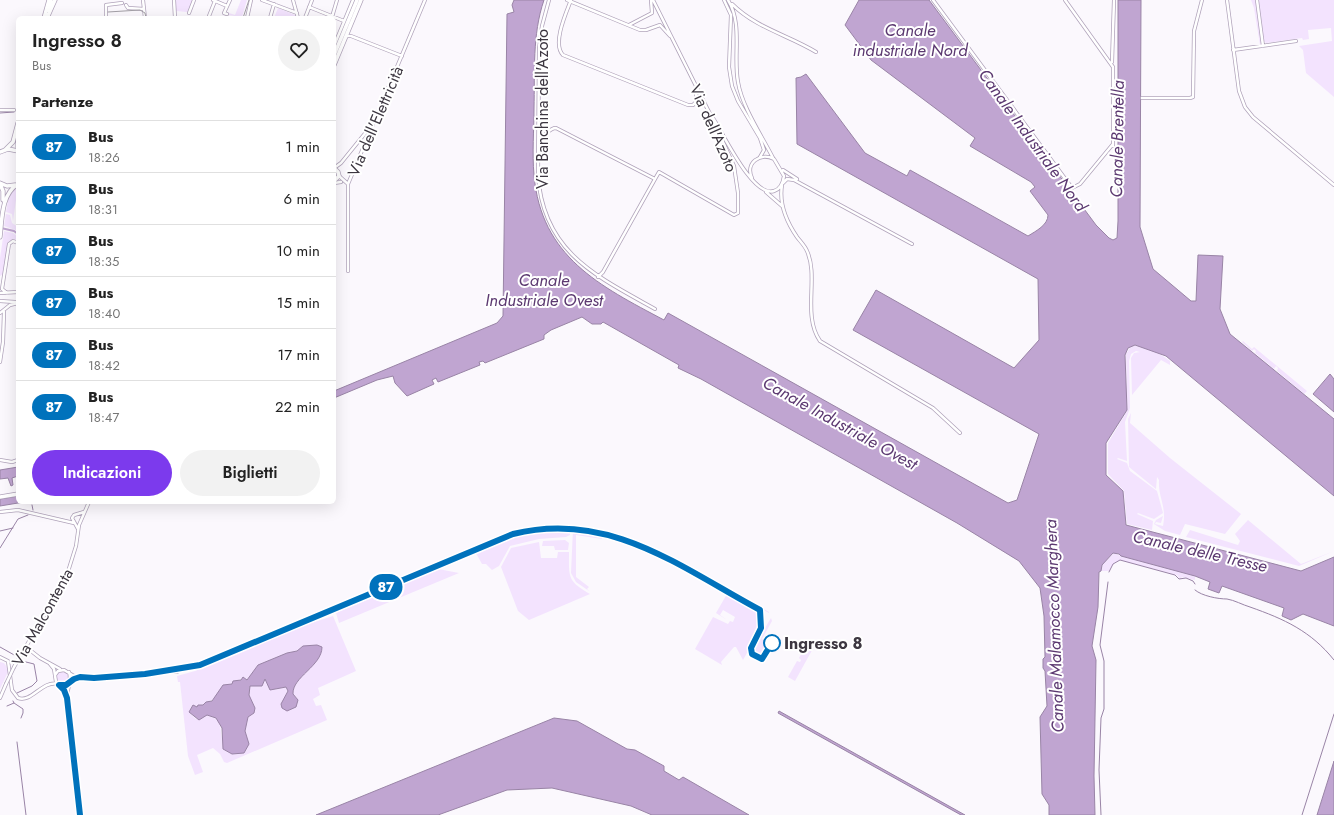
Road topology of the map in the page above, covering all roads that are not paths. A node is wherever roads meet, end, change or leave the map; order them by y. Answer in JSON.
{"nodes":[{"id":1,"x":50,"y":0,"type":"edge"},
{"id":2,"x":55,"y":0,"type":"edge"},
{"id":3,"x":143,"y":0,"type":"edge"},
{"id":4,"x":174,"y":0,"type":"edge"},
{"id":5,"x":194,"y":0,"type":"edge"},
{"id":6,"x":214,"y":0,"type":"edge"},
{"id":7,"x":230,"y":0,"type":"edge"},
{"id":8,"x":251,"y":0,"type":"edge"},
{"id":9,"x":262,"y":0,"type":"edge"},
{"id":10,"x":293,"y":0,"type":"edge"},
{"id":11,"x":312,"y":0,"type":"edge"},
{"id":12,"x":353,"y":0,"type":"edge"},
{"id":13,"x":357,"y":0,"type":"edge"},
{"id":14,"x":361,"y":0,"type":"edge"},
{"id":15,"x":425,"y":0,"type":"edge"},
{"id":16,"x":549,"y":0,"type":"edge"},
{"id":17,"x":569,"y":0,"type":"edge"},
{"id":18,"x":652,"y":0,"type":"edge"},
{"id":19,"x":724,"y":0,"type":"edge"},
{"id":20,"x":933,"y":0,"type":"edge"},
{"id":21,"x":1065,"y":0,"type":"edge"},
{"id":22,"x":1114,"y":0,"type":"edge"},
{"id":23,"x":1202,"y":0,"type":"edge"},
{"id":24,"x":1228,"y":0,"type":"edge"},
{"id":25,"x":1257,"y":0,"type":"edge"},
{"id":26,"x":729,"y":1,"type":"edge"},
{"id":27,"x":336,"y":2,"type":"edge"},
{"id":28,"x":122,"y":3,"type":"dead end"},
{"id":29,"x":274,"y":4,"type":"junction"},
{"id":30,"x":126,"y":5,"type":"dead end"},
{"id":31,"x":227,"y":6,"type":"junction"},
{"id":32,"x":309,"y":7,"type":"junction"},
{"id":33,"x":144,"y":9,"type":"junction"},
{"id":34,"x":189,"y":13,"type":"dead end"},
{"id":35,"x":297,"y":13,"type":"junction"},
{"id":36,"x":227,"y":14,"type":"dead end"},
{"id":37,"x":327,"y":14,"type":"joint"},
{"id":38,"x":46,"y":16,"type":"edge"},
{"id":39,"x":47,"y":16,"type":"edge"},
{"id":40,"x":106,"y":16,"type":"edge"},
{"id":41,"x":145,"y":16,"type":"edge"},
{"id":42,"x":175,"y":16,"type":"edge"},
{"id":43,"x":209,"y":16,"type":"dead end"},
{"id":44,"x":247,"y":16,"type":"edge"},
{"id":45,"x":269,"y":16,"type":"edge"},
{"id":46,"x":298,"y":16,"type":"edge"},
{"id":47,"x":306,"y":16,"type":"edge"},
{"id":48,"x":330,"y":16,"type":"edge"},
{"id":49,"x":332,"y":16,"type":"edge"},
{"id":50,"x":336,"y":19,"type":"edge"},
{"id":51,"x":344,"y":22,"type":"junction"},
{"id":52,"x":629,"y":25,"type":"junction"},
{"id":53,"x":345,"y":37,"type":"junction"},
{"id":54,"x":672,"y":37,"type":"junction"},
{"id":55,"x":336,"y":40,"type":"edge"},
{"id":56,"x":1296,"y":42,"type":"dead end"},
{"id":57,"x":1263,"y":46,"type":"junction"},
{"id":58,"x":336,"y":50,"type":"edge"},
{"id":59,"x":1233,"y":50,"type":"junction"},
{"id":60,"x":816,"y":52,"type":"dead end"},
{"id":61,"x":402,"y":56,"type":"junction"},
{"id":62,"x":336,"y":60,"type":"edge"},
{"id":63,"x":1112,"y":63,"type":"junction"},
{"id":64,"x":696,"y":88,"type":"junction"},
{"id":65,"x":1142,"y":98,"type":"dead end"},
{"id":66,"x":0,"y":110,"type":"edge"},
{"id":67,"x":14,"y":110,"type":"dead end"},
{"id":68,"x":710,"y":114,"type":"junction"},
{"id":69,"x":374,"y":121,"type":"junction"},
{"id":70,"x":16,"y":131,"type":"edge"},
{"id":71,"x":539,"y":138,"type":"junction"},
{"id":72,"x":5,"y":150,"type":"junction"},
{"id":73,"x":16,"y":151,"type":"edge"},
{"id":74,"x":0,"y":152,"type":"edge"},
{"id":75,"x":758,"y":158,"type":"junction"},
{"id":76,"x":774,"y":159,"type":"junction"},
{"id":77,"x":341,"y":163,"type":"junction"},
{"id":78,"x":336,"y":167,"type":"edge"},
{"id":79,"x":781,"y":168,"type":"junction"},
{"id":80,"x":336,"y":171,"type":"edge"},
{"id":81,"x":338,"y":174,"type":"junction"},
{"id":82,"x":336,"y":178,"type":"edge"},
{"id":83,"x":655,"y":178,"type":"junction"},
{"id":84,"x":752,"y":178,"type":"junction"},
{"id":85,"x":336,"y":181,"type":"edge"},
{"id":86,"x":342,"y":182,"type":"junction"},
{"id":87,"x":800,"y":182,"type":"junction"},
{"id":88,"x":0,"y":183,"type":"edge"},
{"id":89,"x":16,"y":184,"type":"edge"},
{"id":90,"x":348,"y":184,"type":"junction"},
{"id":91,"x":782,"y":184,"type":"junction"},
{"id":92,"x":1334,"y":185,"type":"edge"},
{"id":93,"x":16,"y":186,"type":"edge"},
{"id":94,"x":766,"y":191,"type":"junction"},
{"id":95,"x":783,"y":207,"type":"junction"},
{"id":96,"x":1,"y":222,"type":"edge"},
{"id":97,"x":1,"y":232,"type":"edge"},
{"id":98,"x":0,"y":237,"type":"edge"},
{"id":99,"x":16,"y":242,"type":"edge"},
{"id":100,"x":912,"y":244,"type":"dead end"},
{"id":101,"x":348,"y":271,"type":"dead end"},
{"id":102,"x":598,"y":278,"type":"junction"},
{"id":103,"x":16,"y":292,"type":"edge"},
{"id":104,"x":1,"y":293,"type":"edge"},
{"id":105,"x":7,"y":293,"type":"junction"},
{"id":106,"x":1,"y":301,"type":"edge"},
{"id":107,"x":16,"y":302,"type":"edge"},
{"id":108,"x":16,"y":303,"type":"edge"},
{"id":109,"x":655,"y":309,"type":"dead end"},
{"id":110,"x":2,"y":312,"type":"edge"},
{"id":111,"x":0,"y":362,"type":"edge"},
{"id":112,"x":960,"y":432,"type":"dead end"},
{"id":113,"x":0,"y":460,"type":"edge"},
{"id":114,"x":16,"y":461,"type":"edge"},
{"id":115,"x":16,"y":494,"type":"edge"},
{"id":116,"x":0,"y":497,"type":"edge"},
{"id":117,"x":88,"y":504,"type":"edge"},
{"id":118,"x":86,"y":509,"type":"junction"},
{"id":119,"x":0,"y":512,"type":"edge"},
{"id":120,"x":75,"y":515,"type":"junction"},
{"id":121,"x":60,"y":520,"type":"junction"},
{"id":122,"x":81,"y":520,"type":"junction"},
{"id":123,"x":74,"y":524,"type":"junction"},
{"id":124,"x":78,"y":533,"type":"junction"},
{"id":125,"x":26,"y":647,"type":"junction"},
{"id":126,"x":0,"y":657,"type":"edge"},
{"id":127,"x":50,"y":664,"type":"junction"},
{"id":128,"x":64,"y":670,"type":"junction"},
{"id":129,"x":177,"y":671,"type":"dead end"},
{"id":130,"x":69,"y":672,"type":"junction"},
{"id":131,"x":55,"y":675,"type":"junction"},
{"id":132,"x":80,"y":677,"type":"junction"},
{"id":133,"x":69,"y":682,"type":"junction"},
{"id":134,"x":48,"y":685,"type":"junction"},
{"id":135,"x":59,"y":685,"type":"junction"},
{"id":136,"x":0,"y":698,"type":"edge"},
{"id":137,"x":67,"y":698,"type":"junction"},
{"id":138,"x":80,"y":815,"type":"edge"}],
"edges":[{"from":1,"to":38,"type":"main road"},
{"from":2,"to":39,"type":"main road"},
{"from":3,"to":33,"type":"street"},
{"from":4,"to":42,"type":"street"},
{"from":5,"to":34,"type":"street"},
{"from":6,"to":31,"type":"street"},
{"from":6,"to":43,"type":"street"},
{"from":7,"to":31,"type":"street"},
{"from":8,"to":44,"type":"street"},
{"from":9,"to":29,"type":"street"},
{"from":10,"to":35,"type":"street"},
{"from":11,"to":32,"type":"street"},
{"from":12,"to":51,"type":"street"},
{"from":13,"to":58,"type":"main road"},
{"from":14,"to":53,"type":"main road"},
{"from":15,"to":61,"type":"street","name":"Via dell'Elettricità"},
{"from":16,"to":71,"type":"street","name":"Via Banchina dell'Azoto"},
{"from":17,"to":52,"type":"street"},
{"from":17,"to":64,"type":"street"},
{"from":18,"to":52,"type":"street"},
{"from":18,"to":54,"type":"street","name":"Via dell'Azoto"},
{"from":19,"to":75,"type":"street"},
{"from":20,"to":63,"type":"street"},
{"from":21,"to":63,"type":"street"},
{"from":22,"to":63,"type":"street"},
{"from":23,"to":65,"type":"street"},
{"from":24,"to":59,"type":"street"},
{"from":25,"to":57,"type":"street"},
{"from":26,"to":60,"type":"street"},
{"from":26,"to":76,"type":"street"},
{"from":27,"to":49,"type":"street"},
{"from":28,"to":40,"type":"street"},
{"from":29,"to":35,"type":"street"},
{"from":29,"to":45,"type":"street"},
{"from":30,"to":33,"type":"street"},
{"from":31,"to":36,"type":"street"},
{"from":32,"to":37,"type":"street"},
{"from":32,"to":47,"type":"street"},
{"from":33,"to":41,"type":"street"},
{"from":35,"to":46,"type":"street"},
{"from":37,"to":48,"type":"street"},
{"from":50,"to":51,"type":"street"},
{"from":51,"to":55,"type":"street"},
{"from":52,"to":54,"type":"street"},
{"from":53,"to":61,"type":"street"},
{"from":53,"to":62,"type":"main road"},
{"from":54,"to":64,"type":"street","name":"Via dell'Azoto"},
{"from":56,"to":57,"type":"street"},
{"from":57,"to":59,"type":"street"},
{"from":59,"to":92,"type":"street"},
{"from":61,"to":69,"type":"street","name":"Via dell'Elettricità"},
{"from":64,"to":68,"type":"street","name":"Via dell'Azoto"},
{"from":66,"to":67,"type":"street"},
{"from":68,"to":83,"type":"street","name":"Via dell'Azoto"},
{"from":68,"to":84,"type":"street"},
{"from":69,"to":77,"type":"street"},
{"from":69,"to":90,"type":"street","name":"Via dell'Elettricità"},
{"from":70,"to":72,"type":"main road"},
{"from":71,"to":83,"type":"street"},
{"from":71,"to":102,"type":"street","name":"Via Banchina dell'Azoto"},
{"from":72,"to":73,"type":"main road"},
{"from":72,"to":74,"type":"main road"},
{"from":75,"to":76,"type":"street"},
{"from":75,"to":84,"type":"street"},
{"from":76,"to":79,"type":"street"},
{"from":77,"to":78,"type":"street"},
{"from":77,"to":81,"type":"street"},
{"from":79,"to":87,"type":"street"},
{"from":79,"to":91,"type":"street"},
{"from":80,"to":81,"type":"main road"},
{"from":81,"to":82,"type":"main road"},
{"from":81,"to":86,"type":"street"},
{"from":83,"to":102,"type":"street"},
{"from":84,"to":94,"type":"street"},
{"from":85,"to":86,"type":"street"},
{"from":86,"to":90,"type":"street"},
{"from":87,"to":91,"type":"street"},
{"from":87,"to":100,"type":"street"},
{"from":88,"to":89,"type":"main road"},
{"from":88,"to":96,"type":"main road"},
{"from":90,"to":101,"type":"street","name":"Via dell'Elettricità"},
{"from":91,"to":94,"type":"street"},
{"from":91,"to":95,"type":"street"},
{"from":93,"to":96,"type":"main road"},
{"from":94,"to":95,"type":"street"},
{"from":95,"to":112,"type":"street"},
{"from":96,"to":97,"type":"main road"},
{"from":97,"to":98,"type":"main road"},
{"from":99,"to":105,"type":"street"},
{"from":102,"to":109,"type":"street","name":"Via Banchina dell'Azoto"},
{"from":103,"to":105,"type":"street"},
{"from":104,"to":105,"type":"street"},
{"from":106,"to":107,"type":"street"},
{"from":106,"to":110,"type":"street"},
{"from":108,"to":110,"type":"street"},
{"from":110,"to":111,"type":"street"},
{"from":113,"to":114,"type":"street"},
{"from":115,"to":116,"type":"main road"},
{"from":117,"to":118,"type":"street","name":"Via Malcontenta"},
{"from":118,"to":120,"type":"street"},
{"from":118,"to":122,"type":"street","name":"Via Malcontenta"},
{"from":119,"to":121,"type":"street"},
{"from":120,"to":121,"type":"street"},
{"from":120,"to":122,"type":"street"},
{"from":120,"to":123,"type":"street"},
{"from":121,"to":123,"type":"street"},
{"from":122,"to":123,"type":"street"},
{"from":122,"to":124,"type":"street","name":"Via Malcontenta"},
{"from":123,"to":124,"type":"street"},
{"from":124,"to":125,"type":"street","name":"Via Malcontenta"},
{"from":125,"to":127,"type":"street"},
{"from":125,"to":136,"type":"street","name":"Via Malcontenta","bridge":true},
{"from":126,"to":134,"type":"street"},
{"from":127,"to":128,"type":"street"},
{"from":127,"to":131,"type":"street"},
{"from":128,"to":130,"type":"street"},
{"from":128,"to":131,"type":"street"},
{"from":129,"to":132,"type":"street"},
{"from":130,"to":132,"type":"street"},
{"from":130,"to":133,"type":"street"},
{"from":131,"to":134,"type":"street"},
{"from":131,"to":135,"type":"street"},
{"from":132,"to":133,"type":"street"},
{"from":133,"to":135,"type":"street"},
{"from":133,"to":137,"type":"street"},
{"from":134,"to":135,"type":"street"},
{"from":135,"to":137,"type":"street"},
{"from":137,"to":138,"type":"street"}]}
